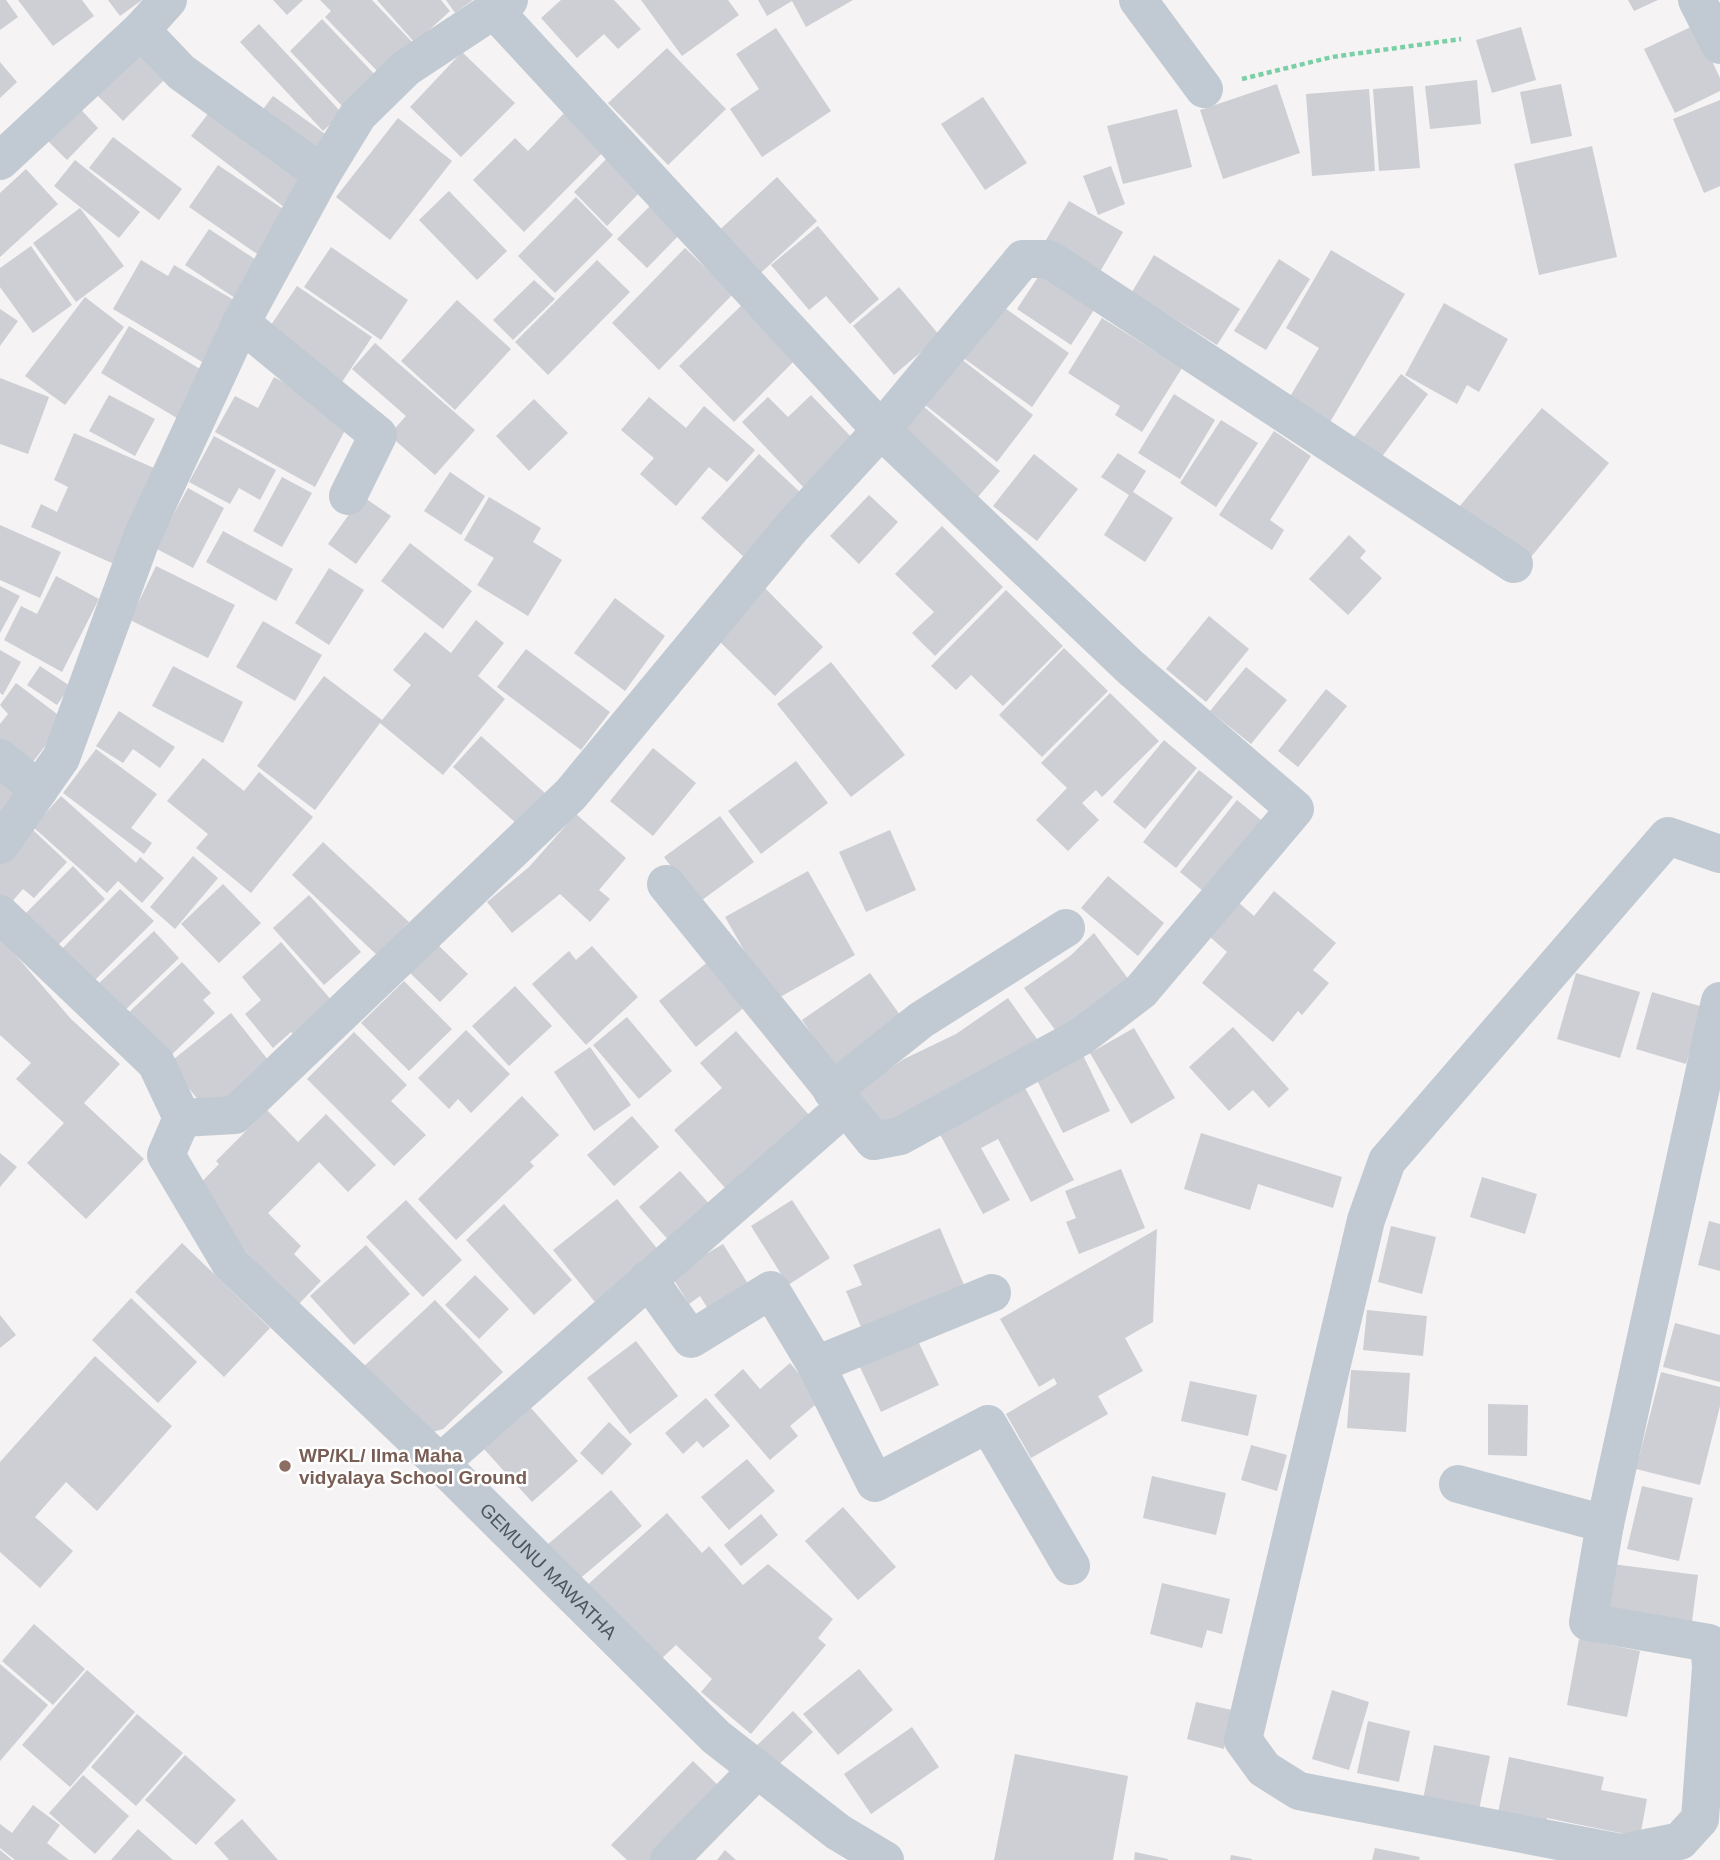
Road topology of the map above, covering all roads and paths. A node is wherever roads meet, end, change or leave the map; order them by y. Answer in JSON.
{"nodes":[{"id":1,"x":168,"y":0,"type":"edge"},
{"id":2,"x":1138,"y":0,"type":"edge"},
{"id":3,"x":1697,"y":0,"type":"edge"},
{"id":4,"x":501,"y":5,"type":"edge"},
{"id":5,"x":141,"y":30,"type":"junction"},
{"id":6,"x":1461,"y":39,"type":"dead end"},
{"id":7,"x":1720,"y":45,"type":"edge"},
{"id":8,"x":1203,"y":89,"type":"joint"},
{"id":9,"x":0,"y":161,"type":"edge"},
{"id":10,"x":322,"y":173,"type":"junction"},
{"id":11,"x":241,"y":324,"type":"junction"},
{"id":12,"x":881,"y":430,"type":"junction"},
{"id":13,"x":348,"y":496,"type":"dead end"},
{"id":14,"x":1514,"y":564,"type":"dead end"},
{"id":15,"x":0,"y":758,"type":"edge"},
{"id":16,"x":38,"y":790,"type":"junction"},
{"id":17,"x":0,"y":845,"type":"edge"},
{"id":18,"x":1720,"y":854,"type":"edge"},
{"id":19,"x":666,"y":884,"type":"dead end"},
{"id":20,"x":0,"y":914,"type":"edge"},
{"id":21,"x":1066,"y":928,"type":"dead end"},
{"id":22,"x":1720,"y":1001,"type":"edge"},
{"id":23,"x":838,"y":1099,"type":"junction"},
{"id":24,"x":182,"y":1118,"type":"junction"},
{"id":25,"x":648,"y":1279,"type":"junction"},
{"id":26,"x":992,"y":1293,"type":"dead end"},
{"id":27,"x":816,"y":1365,"type":"junction"},
{"id":28,"x":440,"y":1463,"type":"junction"},
{"id":29,"x":1458,"y":1484,"type":"dead end"},
{"id":30,"x":1605,"y":1524,"type":"junction"},
{"id":31,"x":1071,"y":1566,"type":"dead end"},
{"id":32,"x":757,"y":1770,"type":"junction"},
{"id":33,"x":1621,"y":1857,"type":"edge"},
{"id":34,"x":669,"y":1860,"type":"edge"},
{"id":35,"x":885,"y":1860,"type":"edge"}],
"edges":[{"from":1,"to":5,"type":"street"},
{"from":2,"to":8,"type":"street"},
{"from":3,"to":7,"type":"street"},
{"from":4,"to":10,"type":"street"},
{"from":4,"to":12,"type":"street"},
{"from":5,"to":9,"type":"street"},
{"from":5,"to":10,"type":"street"},
{"from":6,"to":8,"type":"path"},
{"from":10,"to":11,"type":"street"},
{"from":11,"to":13,"type":"street"},
{"from":11,"to":16,"type":"street"},
{"from":12,"to":14,"type":"street"},
{"from":12,"to":23,"type":"street"},
{"from":12,"to":24,"type":"street"},
{"from":15,"to":16,"type":"street"},
{"from":16,"to":17,"type":"street"},
{"from":18,"to":33,"type":"street"},
{"from":19,"to":23,"type":"street"},
{"from":20,"to":24,"type":"street"},
{"from":21,"to":23,"type":"street"},
{"from":22,"to":30,"type":"street"},
{"from":23,"to":25,"type":"street"},
{"from":24,"to":28,"type":"street","name":"GEMUNU MAWATHA"},
{"from":25,"to":27,"type":"street"},
{"from":25,"to":28,"type":"street"},
{"from":26,"to":27,"type":"street"},
{"from":27,"to":31,"type":"street"},
{"from":28,"to":32,"type":"street","name":"GEMUNU MAWATHA"},
{"from":29,"to":30,"type":"street"},
{"from":30,"to":33,"type":"street"},
{"from":32,"to":34,"type":"street"},
{"from":32,"to":35,"type":"street","name":"GEMUNU MAWATHA"}]}
